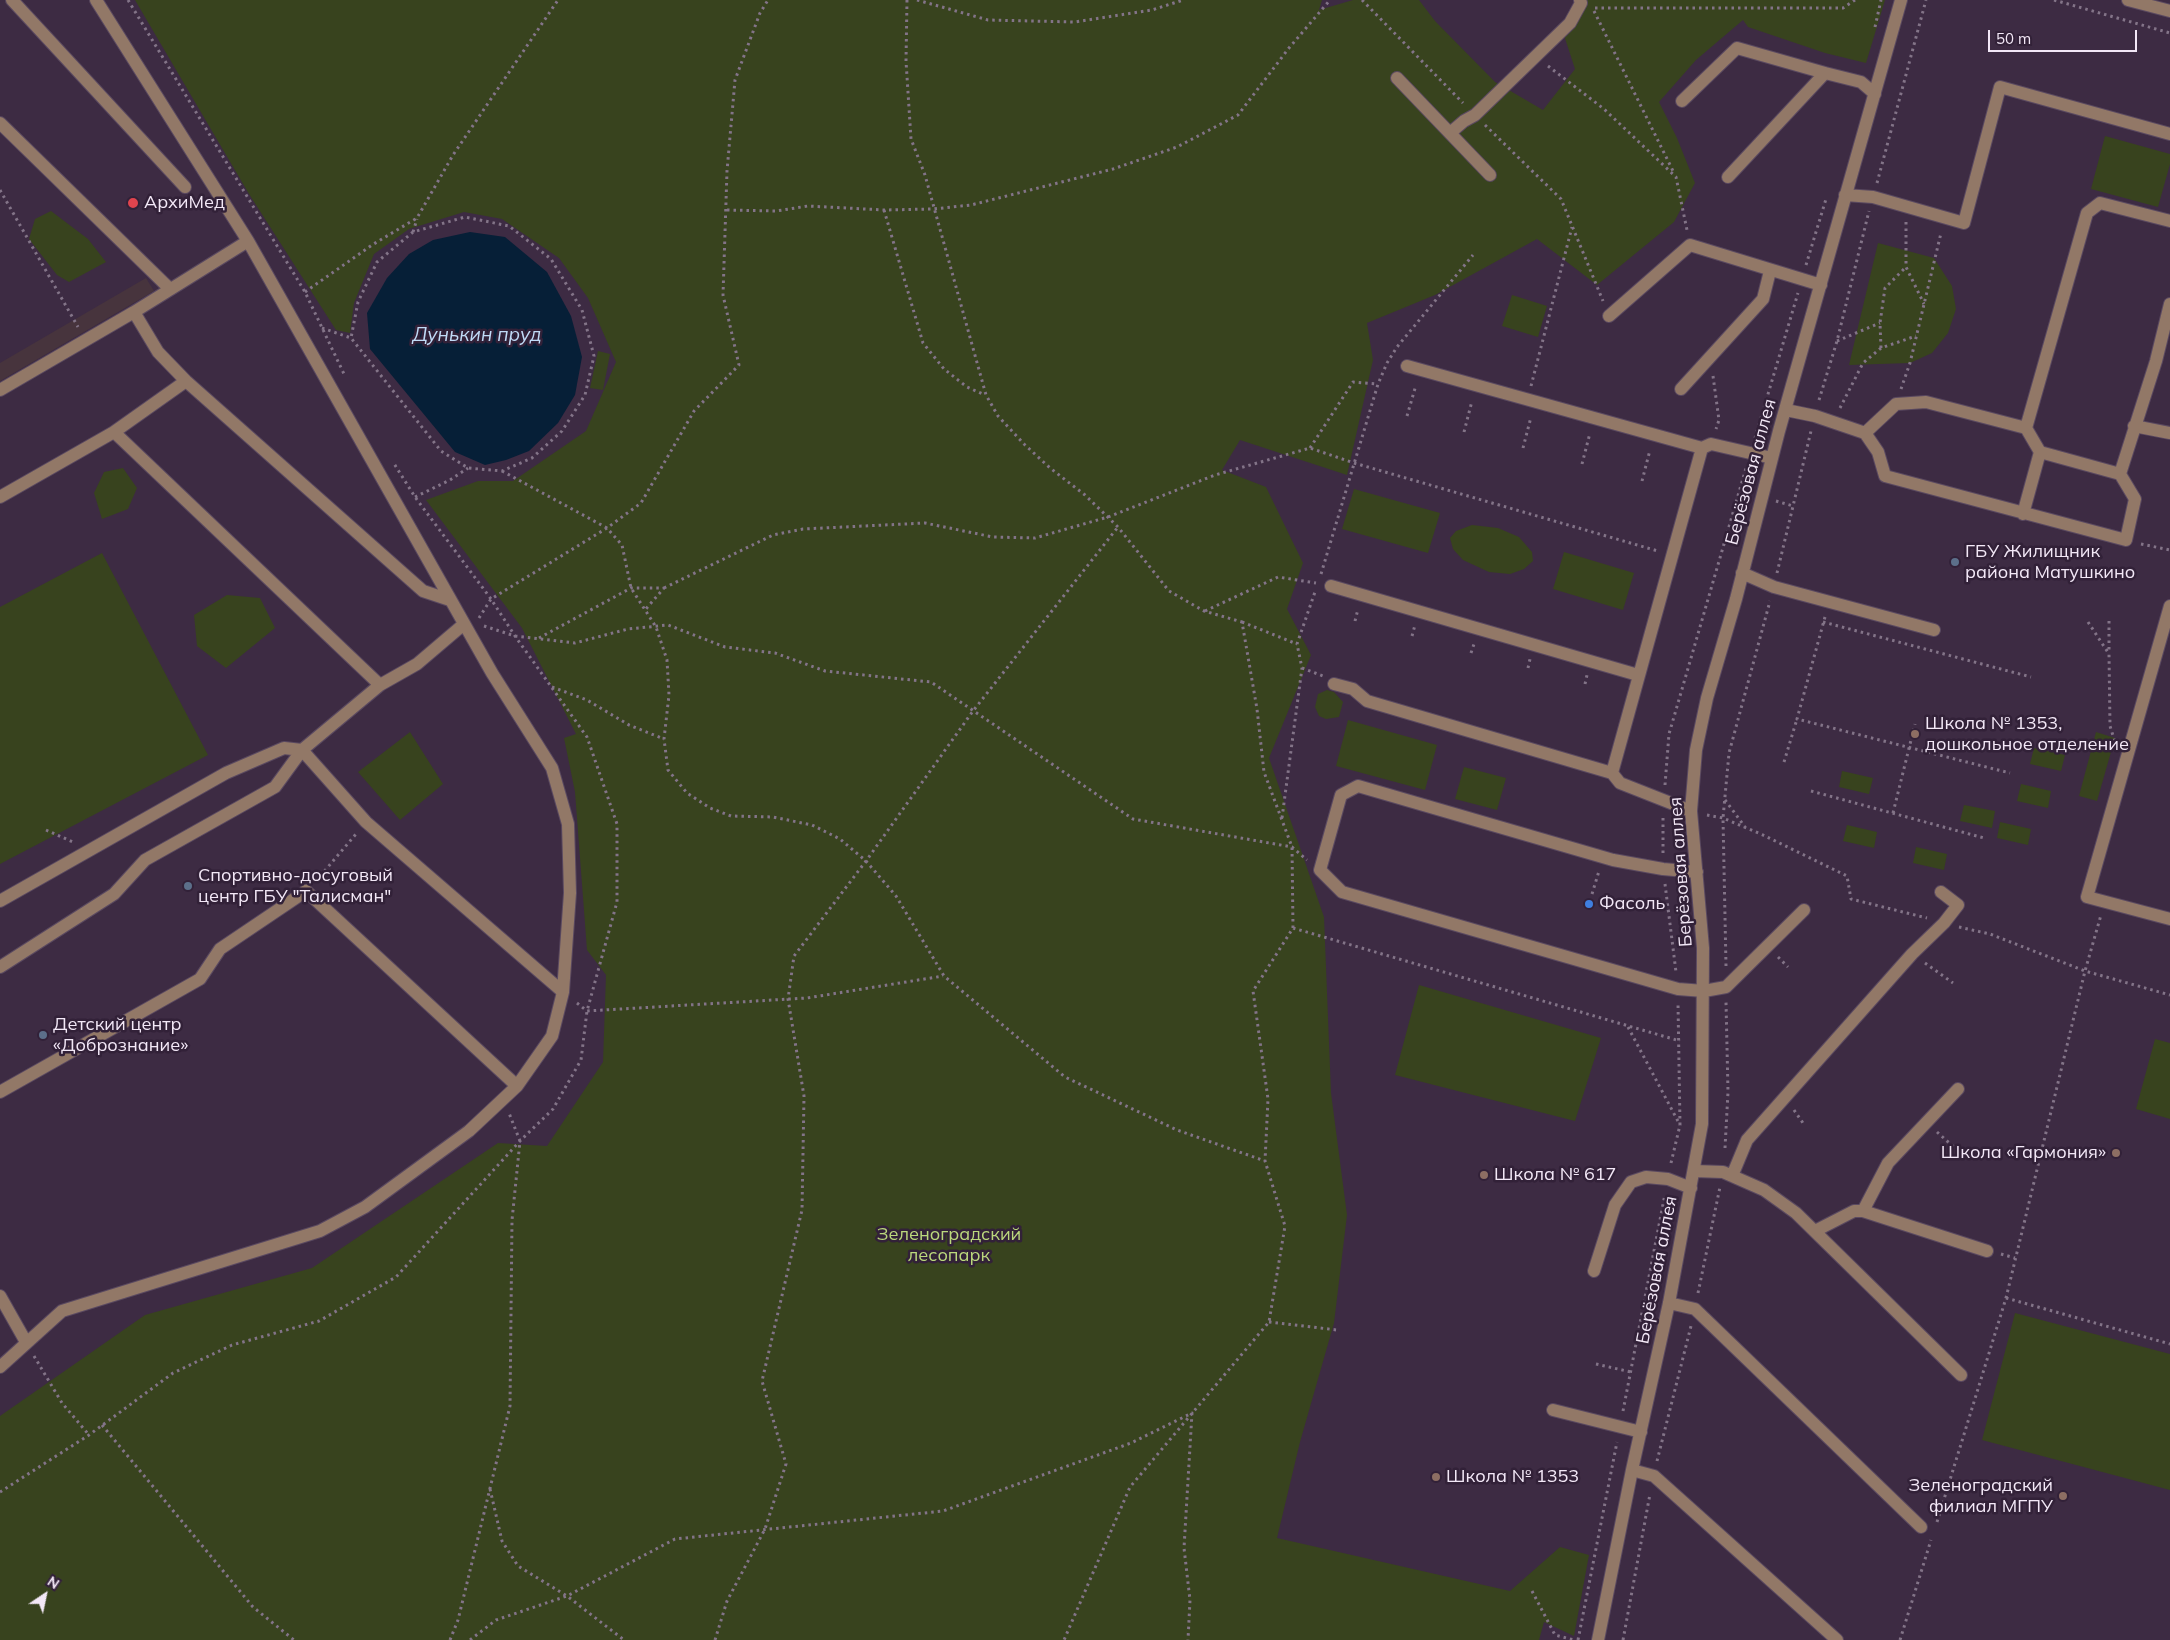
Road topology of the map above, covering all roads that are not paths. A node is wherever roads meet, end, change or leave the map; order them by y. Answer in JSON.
{"nodes":[{"id":1,"x":12,"y":0,"type":"edge"},
{"id":2,"x":96,"y":0,"type":"edge"},
{"id":3,"x":1580,"y":0,"type":"edge"},
{"id":4,"x":1901,"y":0,"type":"edge"},
{"id":5,"x":2128,"y":0,"type":"edge"},
{"id":6,"x":2170,"y":11,"type":"edge"},
{"id":7,"x":1825,"y":73,"type":"junction"},
{"id":8,"x":1397,"y":78,"type":"dead end"},
{"id":9,"x":1875,"y":94,"type":"junction"},
{"id":10,"x":1682,"y":101,"type":"dead end"},
{"id":11,"x":0,"y":123,"type":"edge"},
{"id":12,"x":1450,"y":133,"type":"junction"},
{"id":13,"x":2170,"y":134,"type":"edge"},
{"id":14,"x":1490,"y":175,"type":"dead end"},
{"id":15,"x":1728,"y":177,"type":"dead end"},
{"id":16,"x":185,"y":187,"type":"dead end"},
{"id":17,"x":1845,"y":195,"type":"junction"},
{"id":18,"x":2170,"y":221,"type":"edge"},
{"id":19,"x":248,"y":241,"type":"junction"},
{"id":20,"x":1770,"y":271,"type":"junction"},
{"id":21,"x":1821,"y":285,"type":"junction"},
{"id":22,"x":170,"y":288,"type":"junction"},
{"id":23,"x":2170,"y":304,"type":"edge"},
{"id":24,"x":134,"y":312,"type":"junction"},
{"id":25,"x":1609,"y":316,"type":"road end"},
{"id":26,"x":1407,"y":366,"type":"dead end"},
{"id":27,"x":186,"y":381,"type":"junction"},
{"id":28,"x":1681,"y":388,"type":"dead end"},
{"id":29,"x":0,"y":390,"type":"edge"},
{"id":30,"x":1786,"y":410,"type":"junction"},
{"id":31,"x":2134,"y":426,"type":"junction"},
{"id":32,"x":2026,"y":428,"type":"junction"},
{"id":33,"x":114,"y":432,"type":"junction"},
{"id":34,"x":1865,"y":433,"type":"junction"},
{"id":35,"x":2170,"y":433,"type":"edge"},
{"id":36,"x":1707,"y":446,"type":"junction"},
{"id":37,"x":2040,"y":452,"type":"junction"},
{"id":38,"x":1772,"y":458,"type":"junction"},
{"id":39,"x":2120,"y":474,"type":"junction"},
{"id":40,"x":0,"y":497,"type":"edge"},
{"id":41,"x":2023,"y":514,"type":"junction"},
{"id":42,"x":1742,"y":572,"type":"junction"},
{"id":43,"x":1324,"y":585,"type":"road end"},
{"id":44,"x":450,"y":600,"type":"junction"},
{"id":45,"x":2170,"y":606,"type":"edge"},
{"id":46,"x":464,"y":624,"type":"junction"},
{"id":47,"x":1934,"y":630,"type":"dead end"},
{"id":48,"x":1638,"y":675,"type":"junction"},
{"id":49,"x":1334,"y":684,"type":"dead end"},
{"id":50,"x":380,"y":685,"type":"junction"},
{"id":51,"x":302,"y":750,"type":"junction"},
{"id":52,"x":1612,"y":773,"type":"junction"},
{"id":53,"x":1691,"y":811,"type":"junction"},
{"id":54,"x":1697,"y":872,"type":"junction"},
{"id":55,"x":1941,"y":892,"type":"dead end"},
{"id":56,"x":0,"y":901,"type":"edge"},
{"id":57,"x":1804,"y":910,"type":"dead end"},
{"id":58,"x":2170,"y":919,"type":"edge"},
{"id":59,"x":0,"y":967,"type":"edge"},
{"id":60,"x":1704,"y":991,"type":"junction"},
{"id":61,"x":563,"y":992,"type":"junction"},
{"id":62,"x":517,"y":1086,"type":"junction"},
{"id":63,"x":1958,"y":1089,"type":"dead end"},
{"id":64,"x":0,"y":1092,"type":"edge"},
{"id":65,"x":1694,"y":1171,"type":"junction"},
{"id":66,"x":1728,"y":1174,"type":"junction"},
{"id":67,"x":1691,"y":1188,"type":"junction"},
{"id":68,"x":1863,"y":1211,"type":"junction"},
{"id":69,"x":1815,"y":1231,"type":"junction"},
{"id":70,"x":1987,"y":1251,"type":"dead end"},
{"id":71,"x":1594,"y":1271,"type":"dead end"},
{"id":72,"x":0,"y":1296,"type":"edge"},
{"id":73,"x":1669,"y":1303,"type":"junction"},
{"id":74,"x":26,"y":1342,"type":"junction"},
{"id":75,"x":0,"y":1367,"type":"edge"},
{"id":76,"x":1961,"y":1375,"type":"dead end"},
{"id":77,"x":1553,"y":1410,"type":"dead end"},
{"id":78,"x":1641,"y":1432,"type":"junction"},
{"id":79,"x":1632,"y":1470,"type":"junction"},
{"id":80,"x":1921,"y":1527,"type":"dead end"},
{"id":81,"x":1598,"y":1640,"type":"edge"},
{"id":82,"x":1837,"y":1640,"type":"edge"}],
"edges":[{"from":1,"to":16,"type":"street"},
{"from":2,"to":19,"type":"street"},
{"from":3,"to":12,"type":"street"},
{"from":4,"to":9,"type":"street","name":"Берёзовая аллея"},
{"from":5,"to":6,"type":"street"},
{"from":7,"to":9,"type":"street"},
{"from":7,"to":10,"type":"street"},
{"from":7,"to":15,"type":"street"},
{"from":8,"to":12,"type":"street"},
{"from":9,"to":17,"type":"street","name":"Берёзовая аллея"},
{"from":11,"to":22,"type":"street"},
{"from":12,"to":14,"type":"street"},
{"from":13,"to":17,"type":"street"},
{"from":17,"to":21,"type":"street","name":"Берёзовая аллея"},
{"from":18,"to":32,"type":"street"},
{"from":19,"to":22,"type":"street"},
{"from":19,"to":44,"type":"street"},
{"from":20,"to":21,"type":"street"},
{"from":20,"to":25,"type":"street"},
{"from":20,"to":28,"type":"street"},
{"from":21,"to":30,"type":"street","name":"Берёзовая аллея"},
{"from":22,"to":24,"type":"street"},
{"from":23,"to":31,"type":"street"},
{"from":24,"to":27,"type":"street"},
{"from":24,"to":29,"type":"street"},
{"from":26,"to":36,"type":"street"},
{"from":27,"to":33,"type":"street"},
{"from":27,"to":44,"type":"street"},
{"from":30,"to":34,"type":"street"},
{"from":30,"to":38,"type":"street","name":"Берёзовая аллея"},
{"from":31,"to":35,"type":"street"},
{"from":31,"to":39,"type":"street"},
{"from":32,"to":34,"type":"street"},
{"from":32,"to":37,"type":"street"},
{"from":33,"to":40,"type":"street"},
{"from":33,"to":50,"type":"street"},
{"from":34,"to":41,"type":"street"},
{"from":36,"to":38,"type":"street"},
{"from":36,"to":48,"type":"street"},
{"from":37,"to":39,"type":"street"},
{"from":37,"to":41,"type":"street"},
{"from":38,"to":42,"type":"street","name":"Берёзовая аллея"},
{"from":39,"to":41,"type":"street"},
{"from":42,"to":47,"type":"street"},
{"from":42,"to":53,"type":"street","name":"Берёзовая аллея"},
{"from":43,"to":48,"type":"street"},
{"from":44,"to":46,"type":"street"},
{"from":45,"to":58,"type":"street"},
{"from":46,"to":50,"type":"street"},
{"from":46,"to":61,"type":"street"},
{"from":48,"to":52,"type":"street"},
{"from":49,"to":52,"type":"street"},
{"from":50,"to":51,"type":"street"},
{"from":51,"to":56,"type":"street"},
{"from":51,"to":59,"type":"street"},
{"from":51,"to":61,"type":"street"},
{"from":52,"to":53,"type":"street"},
{"from":53,"to":54,"type":"street","name":"Берёзовая аллея"},
{"from":54,"to":60,"type":"street","name":"Берёзовая аллея"},
{"from":54,"to":60,"type":"street"},
{"from":55,"to":66,"type":"street"},
{"from":57,"to":60,"type":"street"},
{"from":60,"to":65,"type":"street","name":"Берёзовая аллея"},
{"from":61,"to":62,"type":"street"},
{"from":62,"to":64,"type":"street"},
{"from":62,"to":74,"type":"street"},
{"from":63,"to":68,"type":"street"},
{"from":65,"to":66,"type":"street"},
{"from":65,"to":67,"type":"street","name":"Берёзовая аллея"},
{"from":66,"to":69,"type":"street"},
{"from":67,"to":71,"type":"street"},
{"from":67,"to":73,"type":"street","name":"Берёзовая аллея"},
{"from":68,"to":69,"type":"street"},
{"from":68,"to":70,"type":"street"},
{"from":69,"to":76,"type":"street"},
{"from":72,"to":74,"type":"street"},
{"from":73,"to":78,"type":"street","name":"Берёзовая аллея"},
{"from":73,"to":80,"type":"street"},
{"from":74,"to":75,"type":"street"},
{"from":77,"to":78,"type":"street"},
{"from":78,"to":79,"type":"street","name":"Берёзовая аллея"},
{"from":79,"to":81,"type":"street","name":"Берёзовая аллея"},
{"from":79,"to":82,"type":"street"}]}
